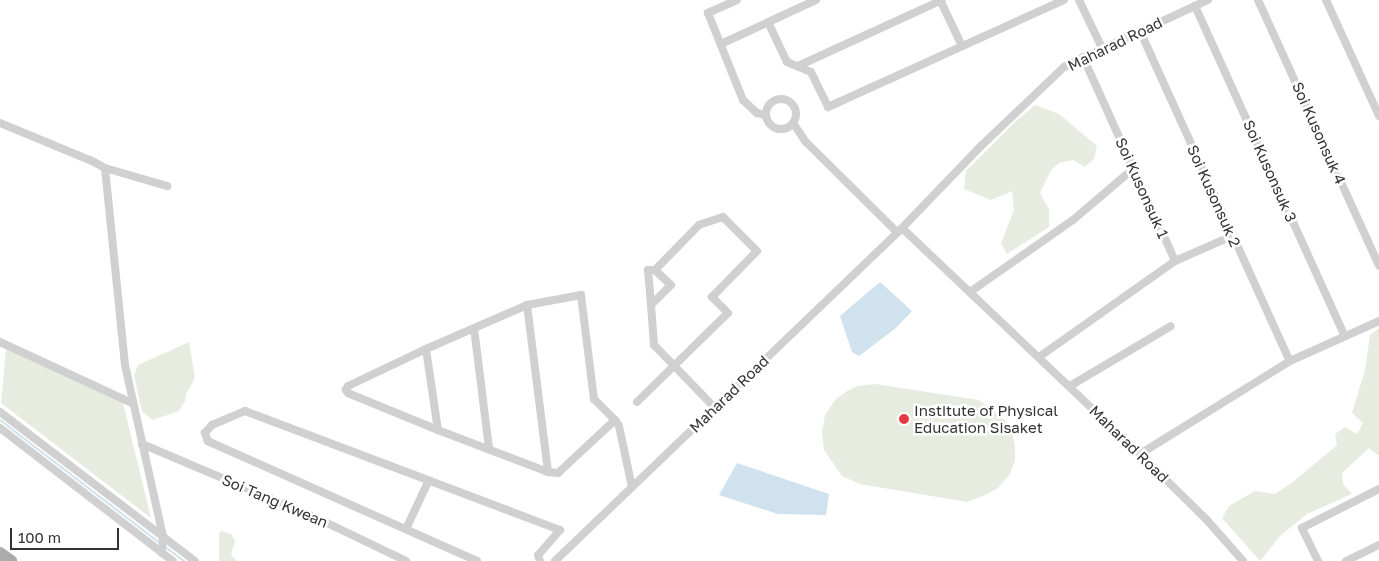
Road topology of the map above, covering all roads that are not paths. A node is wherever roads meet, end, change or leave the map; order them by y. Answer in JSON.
{"nodes":[{"id":1,"x":737,"y":0,"type":"edge"},
{"id":2,"x":816,"y":0,"type":"edge"},
{"id":3,"x":941,"y":0,"type":"edge"},
{"id":4,"x":1064,"y":0,"type":"edge"},
{"id":5,"x":1080,"y":0,"type":"edge"},
{"id":6,"x":1208,"y":0,"type":"edge"},
{"id":7,"x":1258,"y":0,"type":"edge"},
{"id":8,"x":1326,"y":0,"type":"edge"},
{"id":9,"x":1195,"y":6,"type":"junction"},
{"id":10,"x":768,"y":22,"type":"junction"},
{"id":11,"x":1140,"y":31,"type":"junction"},
{"id":12,"x":720,"y":44,"type":"junction"},
{"id":13,"x":962,"y":46,"type":"junction"},
{"id":14,"x":1102,"y":48,"type":"junction"},
{"id":15,"x":1083,"y":57,"type":"junction"},
{"id":16,"x":798,"y":66,"type":"junction"},
{"id":17,"x":766,"y":114,"type":"junction"},
{"id":18,"x":1379,"y":116,"type":"edge"},
{"id":19,"x":0,"y":123,"type":"edge"},
{"id":20,"x":793,"y":124,"type":"junction"},
{"id":21,"x":105,"y":168,"type":"junction"},
{"id":22,"x":1134,"y":168,"type":"junction"},
{"id":23,"x":167,"y":186,"type":"dead end"},
{"id":24,"x":900,"y":230,"type":"junction"},
{"id":25,"x":1232,"y":236,"type":"junction"},
{"id":26,"x":1175,"y":261,"type":"junction"},
{"id":27,"x":1379,"y":266,"type":"edge"},
{"id":28,"x":655,"y":270,"type":"junction"},
{"id":29,"x":970,"y":292,"type":"junction"},
{"id":30,"x":527,"y":305,"type":"junction"},
{"id":31,"x":651,"y":305,"type":"junction"},
{"id":32,"x":1379,"y":321,"type":"edge"},
{"id":33,"x":1171,"y":326,"type":"dead end"},
{"id":34,"x":474,"y":328,"type":"junction"},
{"id":35,"x":1345,"y":336,"type":"junction"},
{"id":36,"x":0,"y":342,"type":"edge"},
{"id":37,"x":426,"y":349,"type":"junction"},
{"id":38,"x":1039,"y":357,"type":"junction"},
{"id":39,"x":1290,"y":361,"type":"junction"},
{"id":40,"x":674,"y":366,"type":"junction"},
{"id":41,"x":1070,"y":386,"type":"junction"},
{"id":42,"x":637,"y":402,"type":"dead end"},
{"id":43,"x":132,"y":403,"type":"junction"},
{"id":44,"x":715,"y":408,"type":"junction"},
{"id":45,"x":0,"y":412,"type":"edge"},
{"id":46,"x":615,"y":420,"type":"junction"},
{"id":47,"x":0,"y":428,"type":"edge"},
{"id":48,"x":438,"y":430,"type":"junction"},
{"id":49,"x":142,"y":444,"type":"junction"},
{"id":50,"x":490,"y":449,"type":"junction"},
{"id":51,"x":1140,"y":454,"type":"junction"},
{"id":52,"x":548,"y":472,"type":"junction"},
{"id":53,"x":429,"y":480,"type":"junction"},
{"id":54,"x":632,"y":487,"type":"junction"},
{"id":55,"x":1379,"y":489,"type":"edge"},
{"id":56,"x":406,"y":529,"type":"junction"},
{"id":57,"x":163,"y":537,"type":"junction"},
{"id":58,"x":1379,"y":545,"type":"edge"},
{"id":59,"x":0,"y":553,"type":"edge"},
{"id":60,"x":162,"y":553,"type":"junction"},
{"id":61,"x":11,"y":561,"type":"edge"},
{"id":62,"x":173,"y":561,"type":"edge"},
{"id":63,"x":195,"y":561,"type":"edge"},
{"id":64,"x":406,"y":561,"type":"edge"},
{"id":65,"x":477,"y":561,"type":"edge"},
{"id":66,"x":540,"y":561,"type":"edge"},
{"id":67,"x":555,"y":561,"type":"edge"},
{"id":68,"x":1243,"y":561,"type":"edge"},
{"id":69,"x":1318,"y":561,"type":"edge"},
{"id":70,"x":1346,"y":561,"type":"edge"}],
"edges":[{"from":1,"to":12,"type":"street"},
{"from":2,"to":10,"type":"street"},
{"from":3,"to":13,"type":"street"},
{"from":3,"to":16,"type":"street"},
{"from":4,"to":13,"type":"street"},
{"from":5,"to":14,"type":"street"},
{"from":6,"to":9,"type":"street","name":"Maharad Road"},
{"from":7,"to":27,"type":"street","name":"Soi Kusonsuk 4"},
{"from":8,"to":18,"type":"street"},
{"from":9,"to":11,"type":"street","name":"Maharad Road"},
{"from":9,"to":35,"type":"street","name":"Soi Kusonsuk 3"},
{"from":10,"to":12,"type":"street"},
{"from":10,"to":16,"type":"street"},
{"from":11,"to":14,"type":"street","name":"Maharad Road"},
{"from":11,"to":25,"type":"street","name":"Soi Kusonsuk 2"},
{"from":12,"to":17,"type":"street"},
{"from":13,"to":16,"type":"street"},
{"from":14,"to":15,"type":"street","name":"Maharad Road"},
{"from":15,"to":22,"type":"street","name":"Soi Kusonsuk 1"},
{"from":15,"to":24,"type":"street","name":"Maharad Road"},
{"from":17,"to":20,"type":"street"},
{"from":17,"to":20,"type":"street"},
{"from":19,"to":21,"type":"street"},
{"from":20,"to":24,"type":"street"},
{"from":21,"to":23,"type":"street"},
{"from":21,"to":43,"type":"street"},
{"from":22,"to":26,"type":"street","name":"Soi Kusonsuk 1"},
{"from":22,"to":29,"type":"street"},
{"from":24,"to":29,"type":"street","name":"Maharad Road"},
{"from":24,"to":44,"type":"street","name":"Maharad Road"},
{"from":25,"to":26,"type":"street"},
{"from":25,"to":39,"type":"street","name":"Soi Kusonsuk 2"},
{"from":26,"to":38,"type":"street"},
{"from":28,"to":31,"type":"street"},
{"from":28,"to":31,"type":"street"},
{"from":28,"to":40,"type":"street"},
{"from":29,"to":38,"type":"street","name":"Maharad Road"},
{"from":30,"to":34,"type":"street"},
{"from":30,"to":46,"type":"street"},
{"from":30,"to":52,"type":"street"},
{"from":31,"to":40,"type":"street"},
{"from":32,"to":35,"type":"street"},
{"from":33,"to":41,"type":"street"},
{"from":34,"to":37,"type":"street"},
{"from":34,"to":50,"type":"street"},
{"from":35,"to":39,"type":"street"},
{"from":36,"to":43,"type":"street"},
{"from":37,"to":48,"type":"street"},
{"from":37,"to":48,"type":"street"},
{"from":38,"to":41,"type":"street","name":"Maharad Road"},
{"from":39,"to":51,"type":"street"},
{"from":40,"to":42,"type":"street"},
{"from":40,"to":44,"type":"street"},
{"from":41,"to":51,"type":"street","name":"Maharad Road"},
{"from":43,"to":49,"type":"street"},
{"from":44,"to":54,"type":"street","name":"Maharad Road"},
{"from":45,"to":57,"type":"street"},
{"from":46,"to":52,"type":"street"},
{"from":46,"to":54,"type":"street"},
{"from":47,"to":60,"type":"street"},
{"from":48,"to":50,"type":"street"},
{"from":49,"to":57,"type":"street"},
{"from":49,"to":64,"type":"street","name":"Soi Tang Kwean"},
{"from":50,"to":52,"type":"street"},
{"from":51,"to":68,"type":"street","name":"Maharad Road"},
{"from":53,"to":56,"type":"street"},
{"from":53,"to":56,"type":"street"},
{"from":53,"to":66,"type":"street"},
{"from":54,"to":67,"type":"street","name":"Maharad Road"},
{"from":55,"to":69,"type":"street"},
{"from":56,"to":65,"type":"street"},
{"from":57,"to":60,"type":"street"},
{"from":57,"to":63,"type":"street"},
{"from":58,"to":70,"type":"street"},
{"from":59,"to":61,"type":"main road"},
{"from":60,"to":62,"type":"street"}]}
